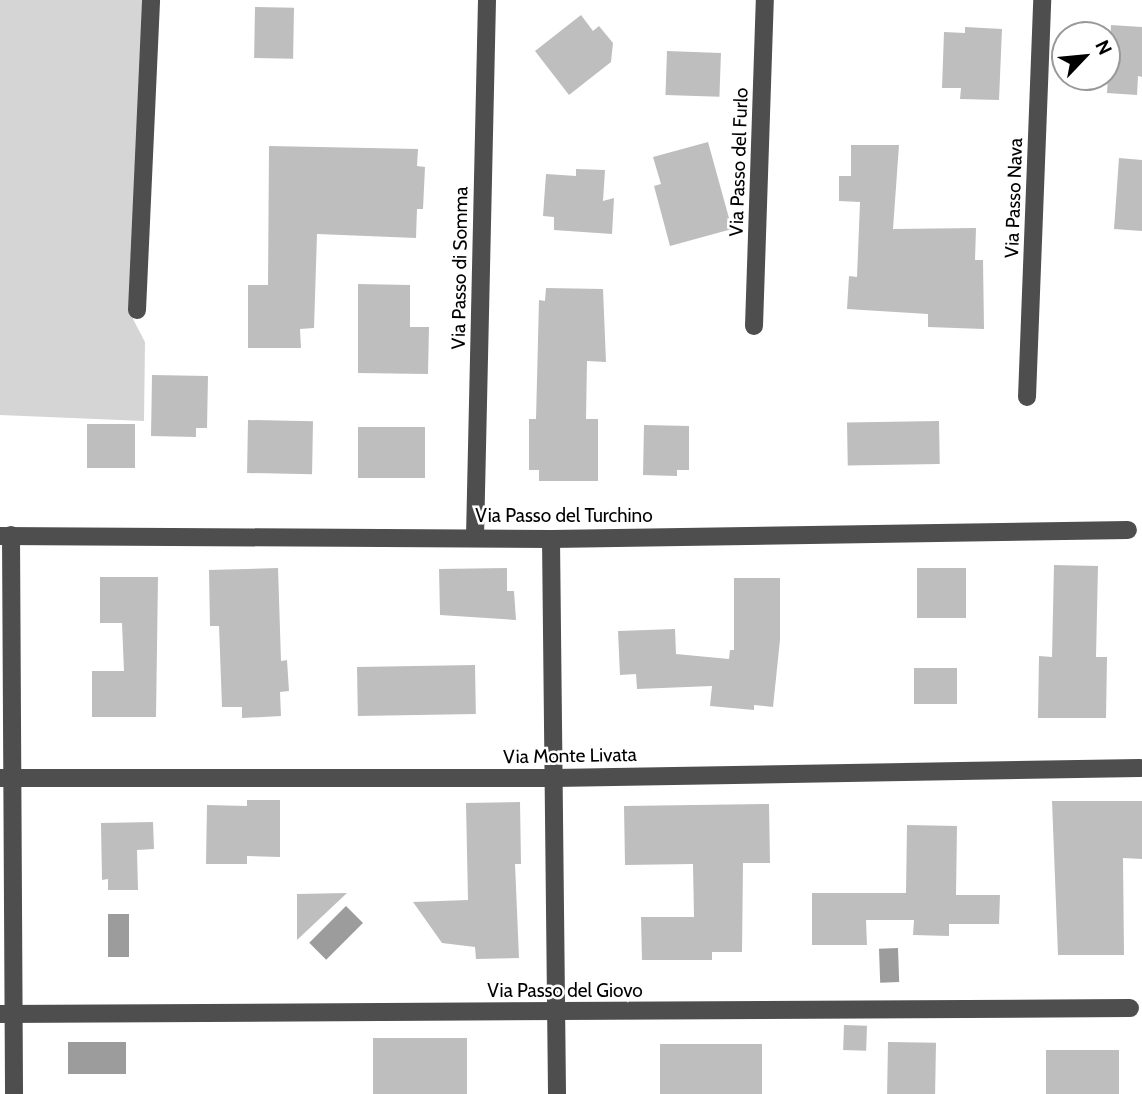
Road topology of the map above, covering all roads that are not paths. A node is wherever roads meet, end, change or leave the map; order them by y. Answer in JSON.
{"nodes":[{"id":1,"x":152,"y":0,"type":"edge"},
{"id":2,"x":487,"y":0,"type":"edge"},
{"id":3,"x":765,"y":0,"type":"edge"},
{"id":4,"x":1042,"y":0,"type":"edge"},
{"id":5,"x":137,"y":310,"type":"dead end"},
{"id":6,"x":754,"y":326,"type":"dead end"},
{"id":7,"x":1027,"y":397,"type":"dead end"},
{"id":8,"x":1128,"y":530,"type":"dead end"},
{"id":9,"x":6,"y":536,"type":"edge"},
{"id":10,"x":475,"y":537,"type":"junction"},
{"id":11,"x":551,"y":539,"type":"junction"},
{"id":12,"x":1140,"y":768,"type":"dead end"},
{"id":13,"x":6,"y":778,"type":"edge"},
{"id":14,"x":554,"y":778,"type":"junction"},
{"id":15,"x":1130,"y":1008,"type":"dead end"},
{"id":16,"x":557,"y":1012,"type":"junction"},
{"id":17,"x":7,"y":1014,"type":"edge"},
{"id":18,"x":14,"y":1094,"type":"edge"},
{"id":19,"x":557,"y":1094,"type":"edge"}],
"edges":[{"from":1,"to":5,"type":"street"},
{"from":2,"to":10,"type":"street","name":"Via Passo di Somma"},
{"from":3,"to":6,"type":"street","name":"Via Passo del Furlo"},
{"from":4,"to":7,"type":"street","name":"Via Passo Nava"},
{"from":8,"to":11,"type":"street","name":"Via Passo del Turchino"},
{"from":9,"to":10,"type":"street","name":"Via Passo del Turchino"},
{"from":9,"to":13,"type":"street"},
{"from":10,"to":11,"type":"street","name":"Via Passo del Turchino"},
{"from":11,"to":14,"type":"street"},
{"from":12,"to":14,"type":"street","name":"Via Monte Livata"},
{"from":13,"to":14,"type":"street","name":"Via Monte Livata"},
{"from":13,"to":17,"type":"street"},
{"from":14,"to":16,"type":"street"},
{"from":15,"to":16,"type":"street","name":"Via Passo del Giovo"},
{"from":16,"to":17,"type":"street","name":"Via Passo del Giovo"},
{"from":16,"to":19,"type":"street"},
{"from":17,"to":18,"type":"street"}]}
